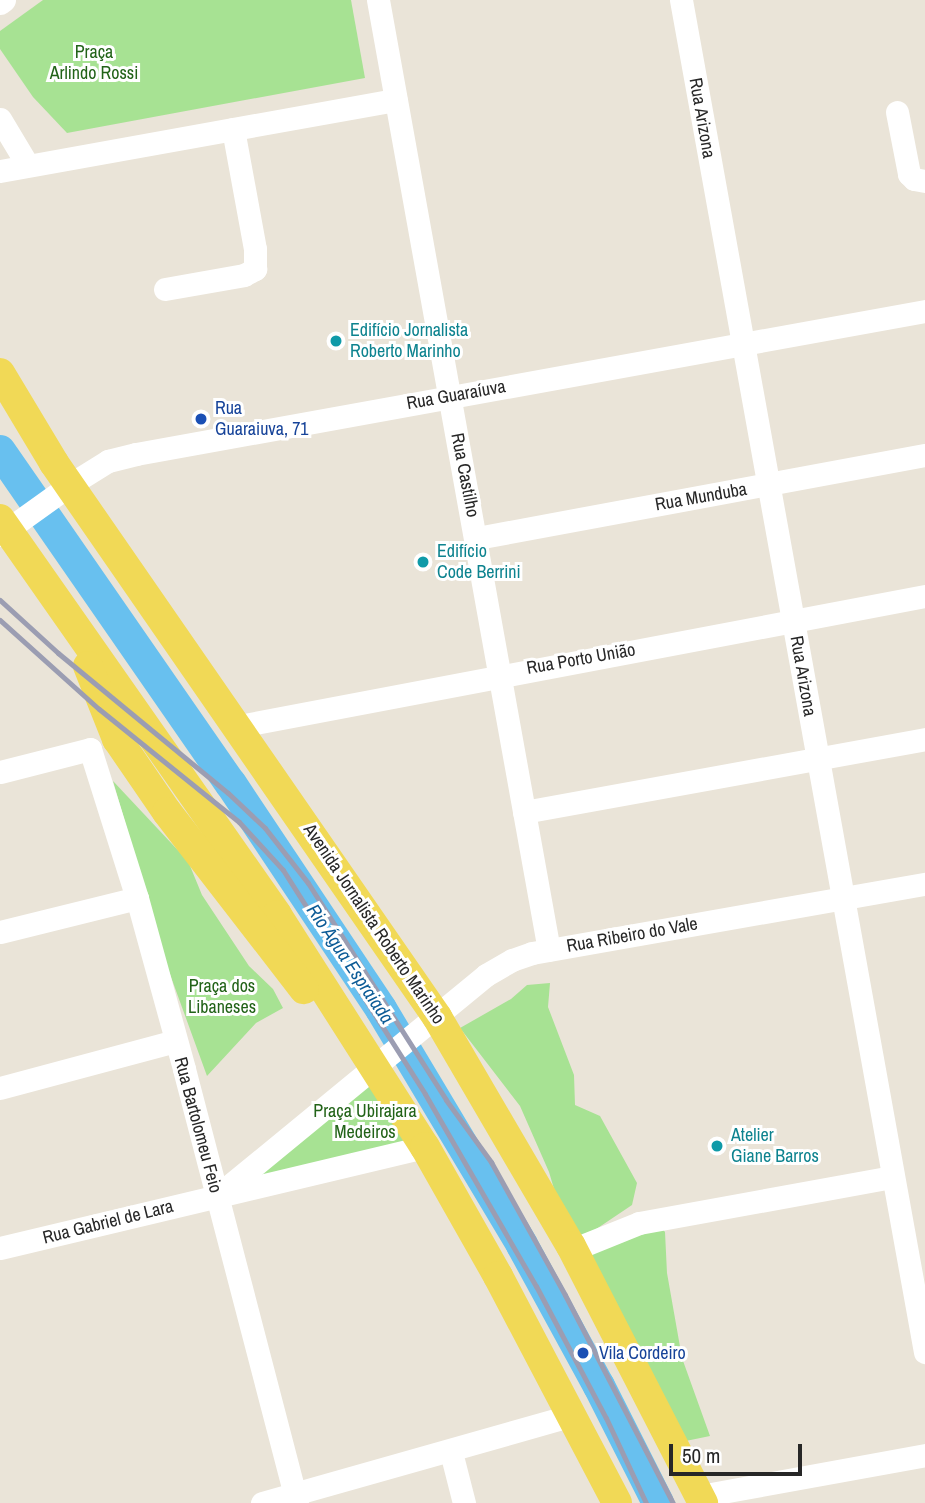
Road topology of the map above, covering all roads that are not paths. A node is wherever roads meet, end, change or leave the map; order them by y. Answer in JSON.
{"nodes":[{"id":1,"x":378,"y":0,"type":"edge"},
{"id":2,"x":681,"y":0,"type":"edge"},
{"id":3,"x":396,"y":100,"type":"junction"},
{"id":4,"x":897,"y":112,"type":"dead end"},
{"id":5,"x":0,"y":119,"type":"edge"},
{"id":6,"x":233,"y":129,"type":"junction"},
{"id":7,"x":27,"y":164,"type":"junction"},
{"id":8,"x":0,"y":171,"type":"edge"},
{"id":9,"x":925,"y":181,"type":"edge"},
{"id":10,"x":165,"y":289,"type":"dead end"},
{"id":11,"x":925,"y":311,"type":"edge"},
{"id":12,"x":743,"y":345,"type":"junction"},
{"id":13,"x":0,"y":373,"type":"edge"},
{"id":14,"x":0,"y":389,"type":"edge"},
{"id":15,"x":450,"y":396,"type":"junction"},
{"id":16,"x":35,"y":434,"type":"junction"},
{"id":17,"x":925,"y":455,"type":"edge"},
{"id":18,"x":768,"y":484,"type":"junction"},
{"id":19,"x":62,"y":490,"type":"junction"},
{"id":20,"x":8,"y":526,"type":"edge"},
{"id":21,"x":477,"y":538,"type":"junction"},
{"id":22,"x":925,"y":596,"type":"edge"},
{"id":23,"x":793,"y":621,"type":"junction"},
{"id":24,"x":499,"y":674,"type":"junction"},
{"id":25,"x":239,"y":726,"type":"junction"},
{"id":26,"x":925,"y":739,"type":"edge"},
{"id":27,"x":818,"y":759,"type":"junction"},
{"id":28,"x":0,"y":772,"type":"edge"},
{"id":29,"x":524,"y":812,"type":"junction"},
{"id":30,"x":925,"y":884,"type":"edge"},
{"id":31,"x":137,"y":898,"type":"junction"},
{"id":32,"x":843,"y":898,"type":"junction"},
{"id":33,"x":0,"y":932,"type":"edge"},
{"id":34,"x":549,"y":950,"type":"junction"},
{"id":35,"x":429,"y":1023,"type":"junction"},
{"id":36,"x":176,"y":1041,"type":"junction"},
{"id":37,"x":382,"y":1060,"type":"junction"},
{"id":38,"x":0,"y":1088,"type":"edge"},
{"id":39,"x":425,"y":1147,"type":"junction"},
{"id":40,"x":892,"y":1177,"type":"junction"},
{"id":41,"x":217,"y":1196,"type":"junction"},
{"id":42,"x":0,"y":1248,"type":"edge"},
{"id":43,"x":572,"y":1250,"type":"junction"},
{"id":44,"x":925,"y":1352,"type":"edge"},
{"id":45,"x":573,"y":1415,"type":"junction"},
{"id":46,"x":451,"y":1452,"type":"junction"},
{"id":47,"x":925,"y":1455,"type":"edge"},
{"id":48,"x":296,"y":1499,"type":"edge"},
{"id":49,"x":702,"y":1499,"type":"edge"},
{"id":50,"x":262,"y":1503,"type":"edge"},
{"id":51,"x":464,"y":1503,"type":"edge"},
{"id":52,"x":617,"y":1503,"type":"edge"}],
"edges":[{"from":1,"to":3,"type":"street","name":"Rua Castilho"},
{"from":2,"to":12,"type":"street","name":"Rua Arizona"},
{"from":3,"to":6,"type":"street"},
{"from":3,"to":15,"type":"street","name":"Rua Castilho"},
{"from":4,"to":9,"type":"street"},
{"from":5,"to":7,"type":"street"},
{"from":6,"to":7,"type":"street"},
{"from":6,"to":10,"type":"street"},
{"from":7,"to":8,"type":"street"},
{"from":11,"to":12,"type":"street","name":"Rua Guaraíuva"},
{"from":12,"to":15,"type":"street","name":"Rua Guaraíuva"},
{"from":12,"to":18,"type":"street","name":"Rua Arizona"},
{"from":13,"to":16,"type":"main road","name":"Avenida Jornalista Roberto Marinho"},
{"from":14,"to":16,"type":"main road"},
{"from":15,"to":19,"type":"street","name":"Rua Guaraíuva"},
{"from":15,"to":21,"type":"street","name":"Rua Castilho"},
{"from":16,"to":19,"type":"main road","name":"Avenida Jornalista Roberto Marinho"},
{"from":17,"to":18,"type":"street","name":"Rua Munduba"},
{"from":18,"to":21,"type":"street","name":"Rua Munduba"},
{"from":18,"to":23,"type":"street","name":"Rua Arizona"},
{"from":19,"to":20,"type":"street","name":"Rua Guaraíuva"},
{"from":19,"to":25,"type":"main road","name":"Avenida Jornalista Roberto Marinho"},
{"from":20,"to":37,"type":"main road"},
{"from":21,"to":24,"type":"street","name":"Rua Castilho"},
{"from":22,"to":23,"type":"street","name":"Rua Porto União"},
{"from":23,"to":24,"type":"street","name":"Rua Porto União"},
{"from":23,"to":27,"type":"street","name":"Rua Arizona"},
{"from":24,"to":25,"type":"street","name":"Rua Porto União"},
{"from":24,"to":29,"type":"street","name":"Rua Castilho"},
{"from":25,"to":35,"type":"main road","name":"Avenida Jornalista Roberto Marinho"},
{"from":26,"to":27,"type":"street"},
{"from":27,"to":29,"type":"street"},
{"from":27,"to":32,"type":"street","name":"Rua Arizona"},
{"from":28,"to":31,"type":"street","name":"Rua Bartolomeu Feio"},
{"from":29,"to":34,"type":"street","name":"Rua Castilho"},
{"from":30,"to":32,"type":"street","name":"Rua Ribeiro do Vale"},
{"from":31,"to":33,"type":"street"},
{"from":31,"to":36,"type":"street","name":"Rua Bartolomeu Feio"},
{"from":32,"to":34,"type":"street","name":"Rua Ribeiro do Vale"},
{"from":32,"to":40,"type":"street","name":"Rua Arizona"},
{"from":34,"to":35,"type":"street","name":"Rua Ribeiro do Vale"},
{"from":35,"to":37,"type":"street","name":"Rua Ribeiro do Vale"},
{"from":35,"to":43,"type":"main road","name":"Avenida Jornalista Roberto Marinho"},
{"from":36,"to":38,"type":"street"},
{"from":36,"to":41,"type":"street","name":"Rua Bartolomeu Feio"},
{"from":37,"to":39,"type":"main road"},
{"from":37,"to":41,"type":"street","name":"Rua Gabriel de Lara"},
{"from":39,"to":41,"type":"street","name":"Rua Gabriel de Lara"},
{"from":39,"to":45,"type":"main road"},
{"from":40,"to":43,"type":"street"},
{"from":40,"to":44,"type":"street","name":"Rua Arizona"},
{"from":41,"to":42,"type":"street","name":"Rua Gabriel de Lara"},
{"from":41,"to":48,"type":"street","name":"Rua Bartolomeu Feio"},
{"from":43,"to":49,"type":"main road","name":"Avenida Jornalista Roberto Marinho"},
{"from":45,"to":46,"type":"street"},
{"from":45,"to":52,"type":"main road"},
{"from":46,"to":48,"type":"street"},
{"from":46,"to":51,"type":"street"},
{"from":47,"to":49,"type":"street"},
{"from":48,"to":50,"type":"street"}]}
